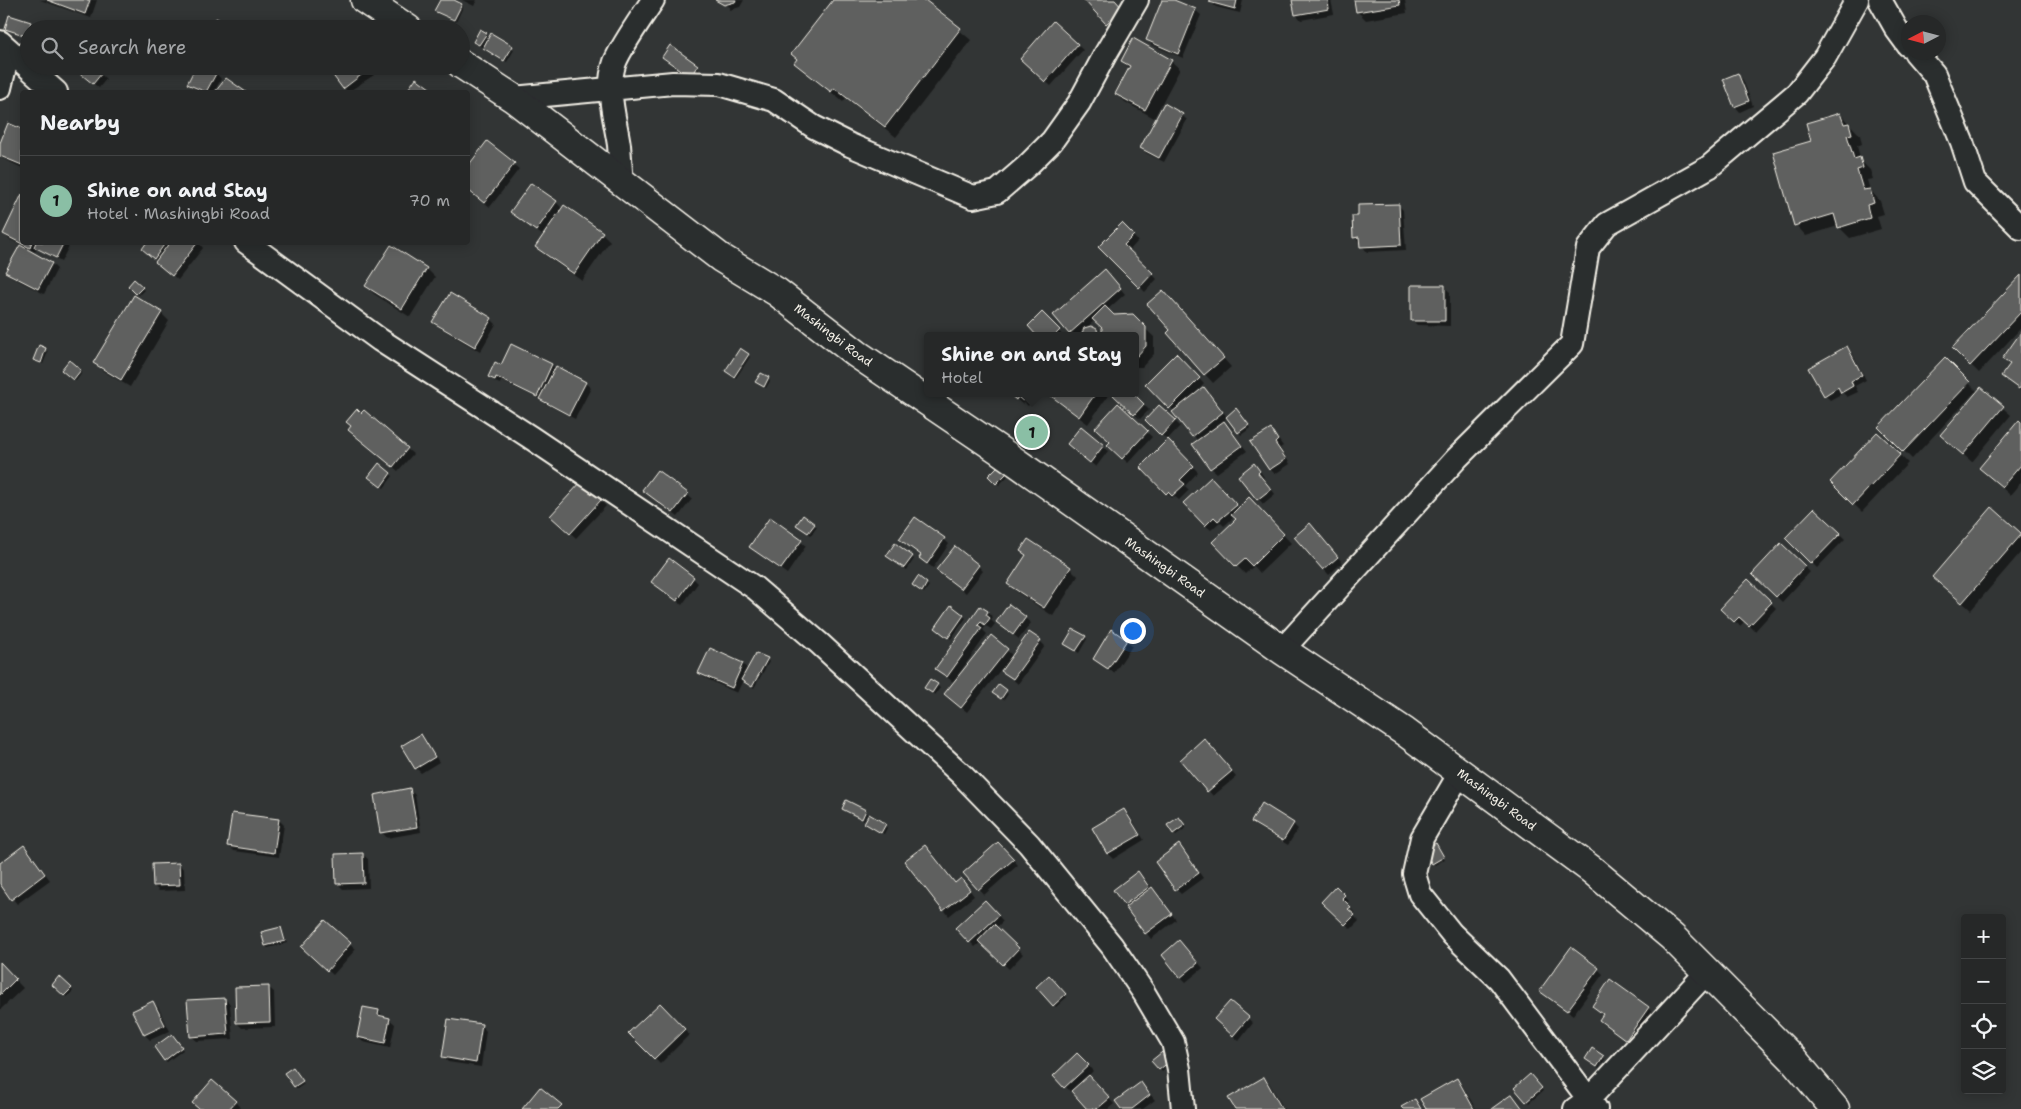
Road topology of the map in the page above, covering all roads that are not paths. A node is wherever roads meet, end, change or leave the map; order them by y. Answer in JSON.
{"nodes":[{"id":1,"x":364,"y":0,"type":"edge"},
{"id":2,"x":653,"y":0,"type":"edge"},
{"id":3,"x":1137,"y":0,"type":"edge"},
{"id":4,"x":1858,"y":0,"type":"edge"},
{"id":5,"x":1880,"y":0,"type":"edge"},
{"id":6,"x":394,"y":20,"type":"edge"},
{"id":7,"x":1901,"y":35,"type":"edge"},
{"id":8,"x":4,"y":46,"type":"edge"},
{"id":9,"x":20,"y":60,"type":"edge"},
{"id":10,"x":1922,"y":60,"type":"edge"},
{"id":11,"x":470,"y":70,"type":"edge"},
{"id":12,"x":37,"y":75,"type":"edge"},
{"id":13,"x":0,"y":88,"type":"edge"},
{"id":14,"x":610,"y":88,"type":"junction"},
{"id":15,"x":54,"y":90,"type":"edge"},
{"id":16,"x":512,"y":98,"type":"junction"},
{"id":17,"x":622,"y":184,"type":"junction"},
{"id":18,"x":2021,"y":228,"type":"edge"},
{"id":19,"x":250,"y":245,"type":"edge"},
{"id":20,"x":1282,"y":650,"type":"junction"},
{"id":21,"x":1460,"y":773,"type":"junction"},
{"id":22,"x":1708,"y":972,"type":"junction"},
{"id":23,"x":1586,"y":1106,"type":"edge"},
{"id":24,"x":1183,"y":1109,"type":"edge"},
{"id":25,"x":1836,"y":1109,"type":"edge"}],
"edges":[{"from":1,"to":6,"type":"main road"},
{"from":2,"to":14,"type":"street"},
{"from":3,"to":14,"type":"street"},
{"from":4,"to":20,"type":"street"},
{"from":5,"to":7,"type":"street"},
{"from":8,"to":9,"type":"street"},
{"from":8,"to":13,"type":"street"},
{"from":10,"to":18,"type":"street"},
{"from":11,"to":16,"type":"main road","name":"Mashingbi Road"},
{"from":12,"to":15,"type":"street"},
{"from":14,"to":16,"type":"street"},
{"from":14,"to":17,"type":"street"},
{"from":16,"to":17,"type":"main road","name":"Mashingbi Road"},
{"from":17,"to":20,"type":"main road","name":"Mashingbi Road"},
{"from":19,"to":24,"type":"street"},
{"from":20,"to":21,"type":"main road","name":"Mashingbi Road"},
{"from":21,"to":22,"type":"main road","name":"Mashingbi Road"},
{"from":21,"to":23,"type":"street"},
{"from":22,"to":23,"type":"street"},
{"from":22,"to":25,"type":"main road","name":"Mashingbi Road"}]}
